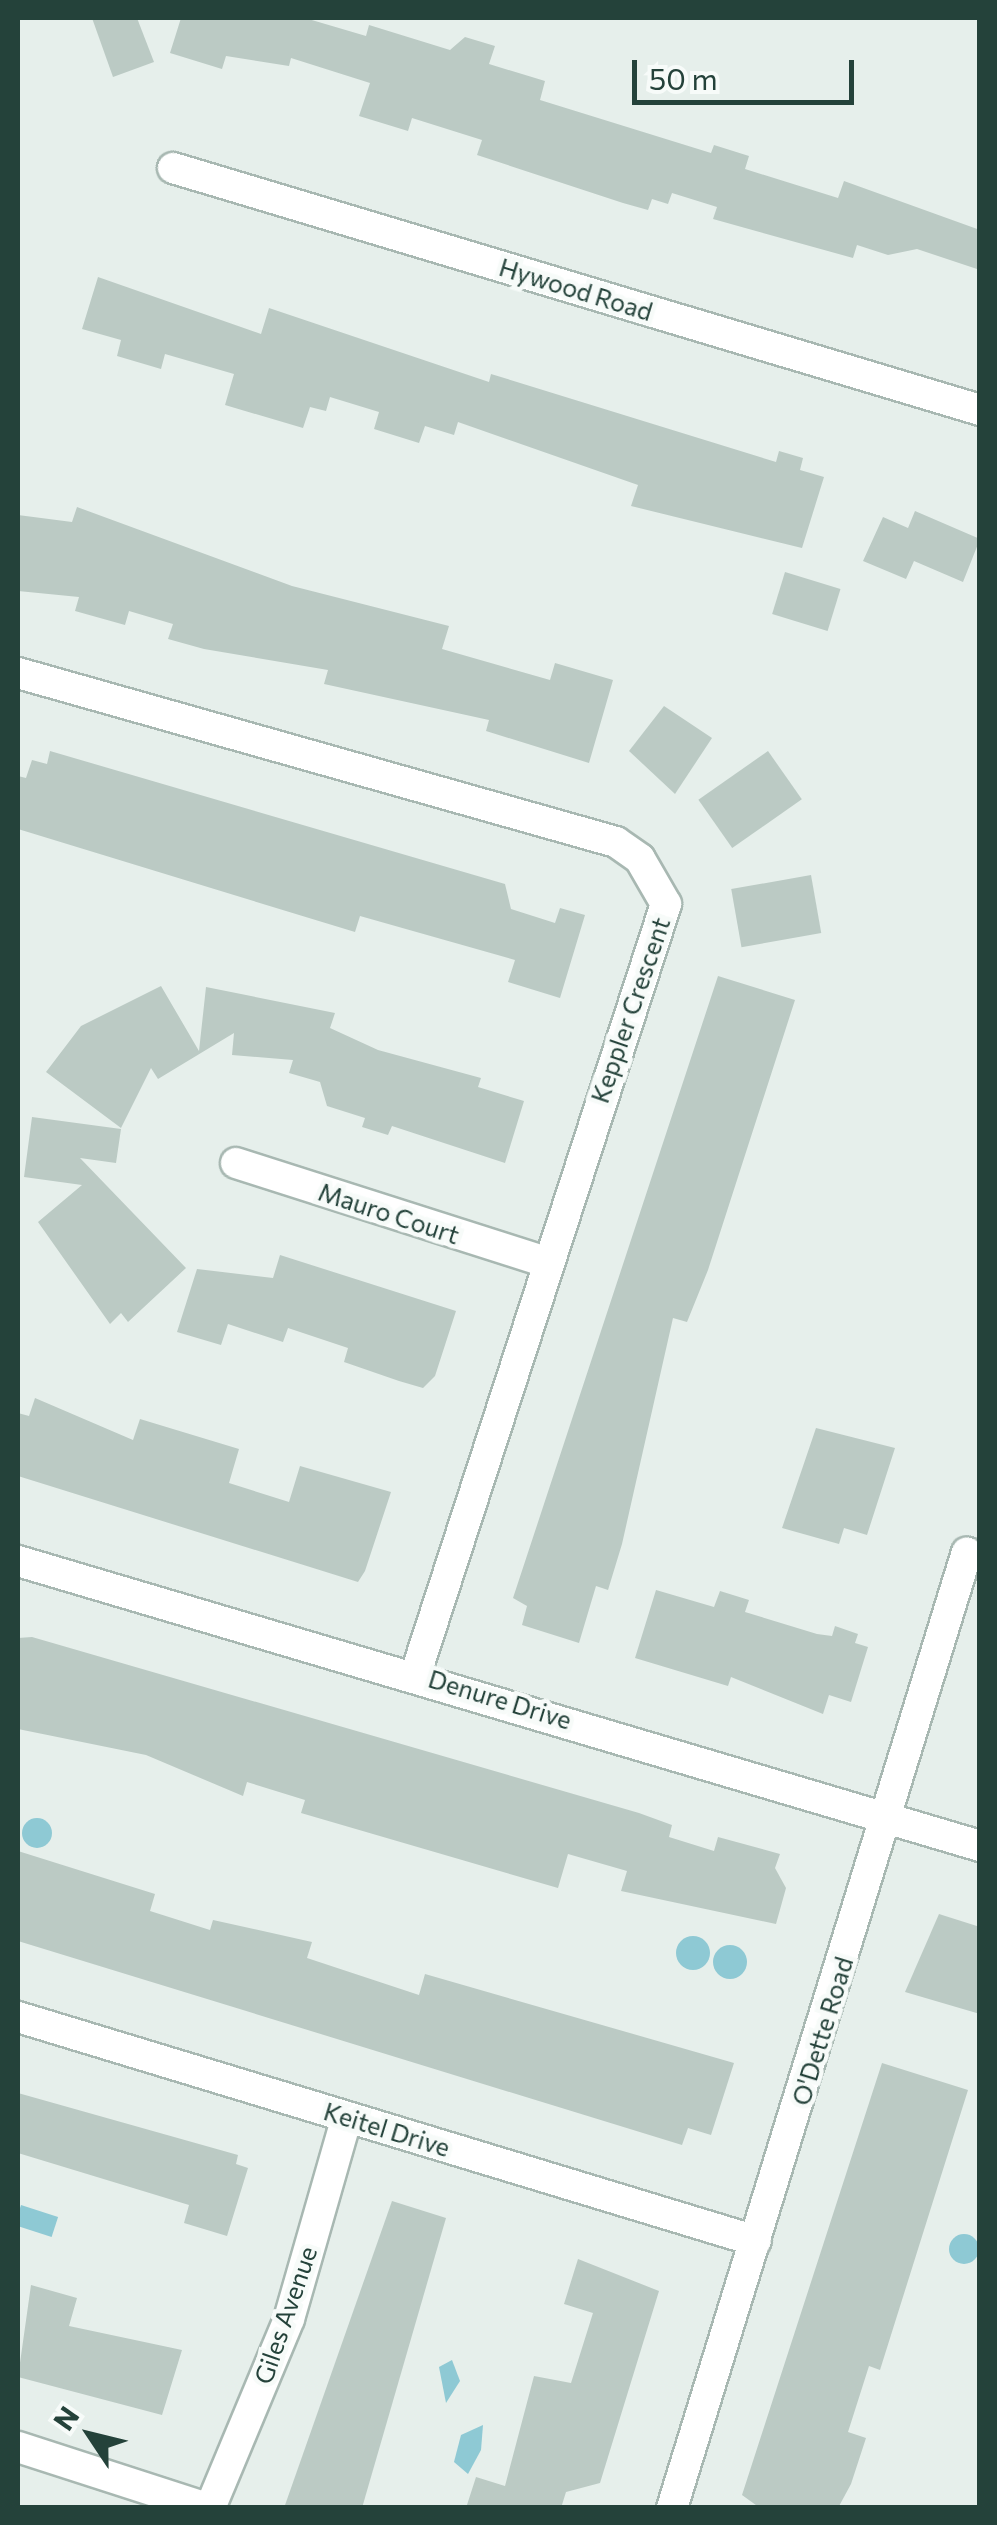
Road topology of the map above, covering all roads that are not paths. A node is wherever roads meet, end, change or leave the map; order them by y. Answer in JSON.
{"nodes":[{"id":1,"x":173,"y":168,"type":"dead end"},
{"id":2,"x":980,"y":410,"type":"edge"},
{"id":3,"x":18,"y":673,"type":"edge"},
{"id":4,"x":236,"y":1163,"type":"dead end"},
{"id":5,"x":544,"y":1261,"type":"junction"},
{"id":6,"x":967,"y":1552,"type":"dead end"},
{"id":7,"x":18,"y":1561,"type":"edge"},
{"id":8,"x":416,"y":1673,"type":"junction"},
{"id":9,"x":888,"y":1822,"type":"junction"},
{"id":10,"x":980,"y":1846,"type":"edge"},
{"id":11,"x":18,"y":2017,"type":"edge"},
{"id":12,"x":347,"y":2117,"type":"junction"},
{"id":13,"x":756,"y":2241,"type":"junction"},
{"id":14,"x":18,"y":2448,"type":"edge"},
{"id":15,"x":208,"y":2508,"type":"edge"},
{"id":16,"x":672,"y":2508,"type":"edge"}],
"edges":[{"from":1,"to":2,"type":"street","name":"Hywood Road"},
{"from":3,"to":5,"type":"street","name":"Keppler Crescent"},
{"from":4,"to":5,"type":"street","name":"Mauro Court"},
{"from":5,"to":8,"type":"street","name":"Keppler Crescent"},
{"from":6,"to":9,"type":"street","name":"O'Dette Road"},
{"from":7,"to":8,"type":"street","name":"Denure Drive"},
{"from":8,"to":9,"type":"street","name":"Denure Drive"},
{"from":9,"to":10,"type":"street","name":"Denure Drive"},
{"from":9,"to":13,"type":"street","name":"O'Dette Road"},
{"from":11,"to":12,"type":"street","name":"Keitel Drive"},
{"from":12,"to":13,"type":"street","name":"Keitel Drive"},
{"from":12,"to":15,"type":"street","name":"Giles Avenue"},
{"from":13,"to":16,"type":"street","name":"O'Dette Road"},
{"from":14,"to":15,"type":"street"}]}
